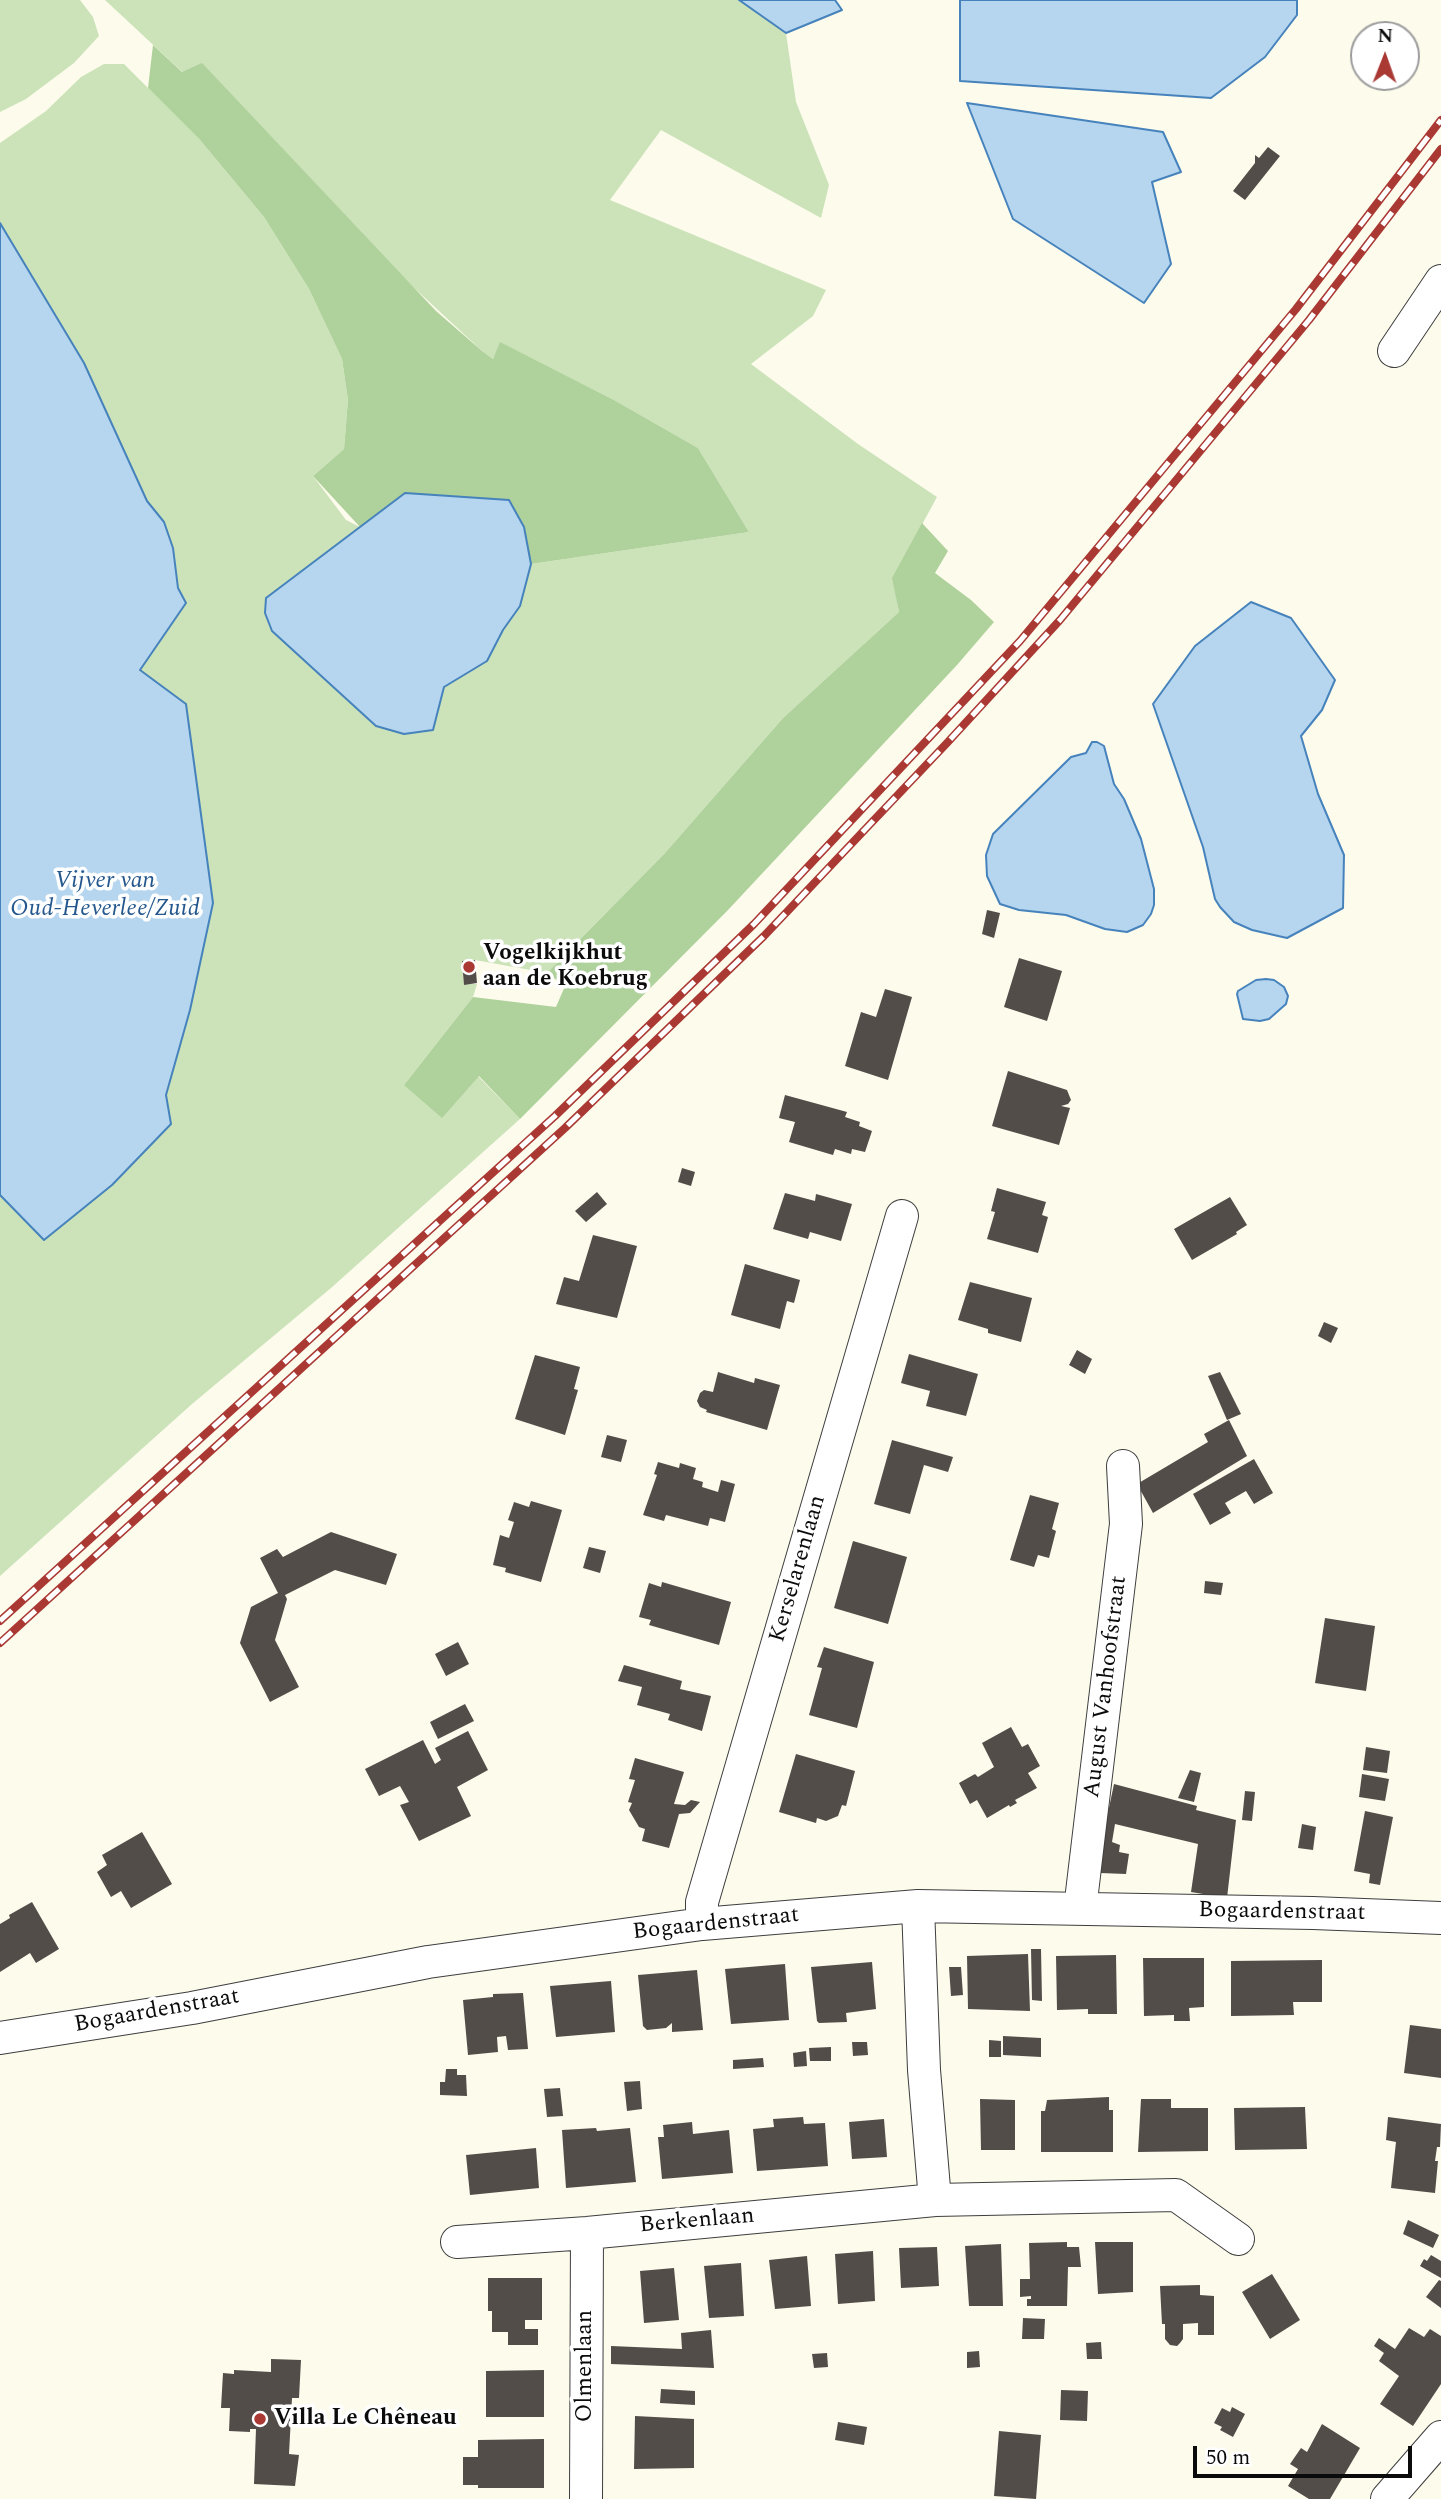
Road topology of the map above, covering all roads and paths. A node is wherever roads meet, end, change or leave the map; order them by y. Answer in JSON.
{"nodes":[{"id":1,"x":1441,"y":281,"type":"edge"},
{"id":2,"x":1394,"y":351,"type":"dead end"},
{"id":3,"x":902,"y":1216,"type":"dead end"},
{"id":4,"x":1123,"y":1465,"type":"dead end"},
{"id":5,"x":918,"y":1906,"type":"junction"},
{"id":6,"x":1080,"y":1909,"type":"junction"},
{"id":7,"x":1441,"y":1918,"type":"edge"},
{"id":8,"x":702,"y":1924,"type":"junction"},
{"id":9,"x":0,"y":2038,"type":"edge"},
{"id":10,"x":935,"y":2200,"type":"junction"},
{"id":11,"x":587,"y":2233,"type":"junction"},
{"id":12,"x":1238,"y":2239,"type":"dead end"},
{"id":13,"x":457,"y":2242,"type":"dead end"},
{"id":14,"x":1441,"y":2437,"type":"edge"},
{"id":15,"x":586,"y":2499,"type":"edge"},
{"id":16,"x":1387,"y":2499,"type":"edge"}],
"edges":[{"from":1,"to":2,"type":"street"},
{"from":3,"to":8,"type":"street","name":"Kerselarenlaan"},
{"from":4,"to":6,"type":"street","name":"August Vanhoofstraat"},
{"from":5,"to":6,"type":"street","name":"Bogaardenstraat"},
{"from":5,"to":8,"type":"street","name":"Bogaardenstraat"},
{"from":5,"to":10,"type":"street"},
{"from":6,"to":7,"type":"street","name":"Bogaardenstraat"},
{"from":8,"to":9,"type":"street","name":"Bogaardenstraat"},
{"from":10,"to":11,"type":"street","name":"Berkenlaan"},
{"from":10,"to":12,"type":"street","name":"Berkenlaan"},
{"from":11,"to":13,"type":"street","name":"Berkenlaan"},
{"from":11,"to":15,"type":"street","name":"Olmenlaan"},
{"from":14,"to":16,"type":"street"}]}
